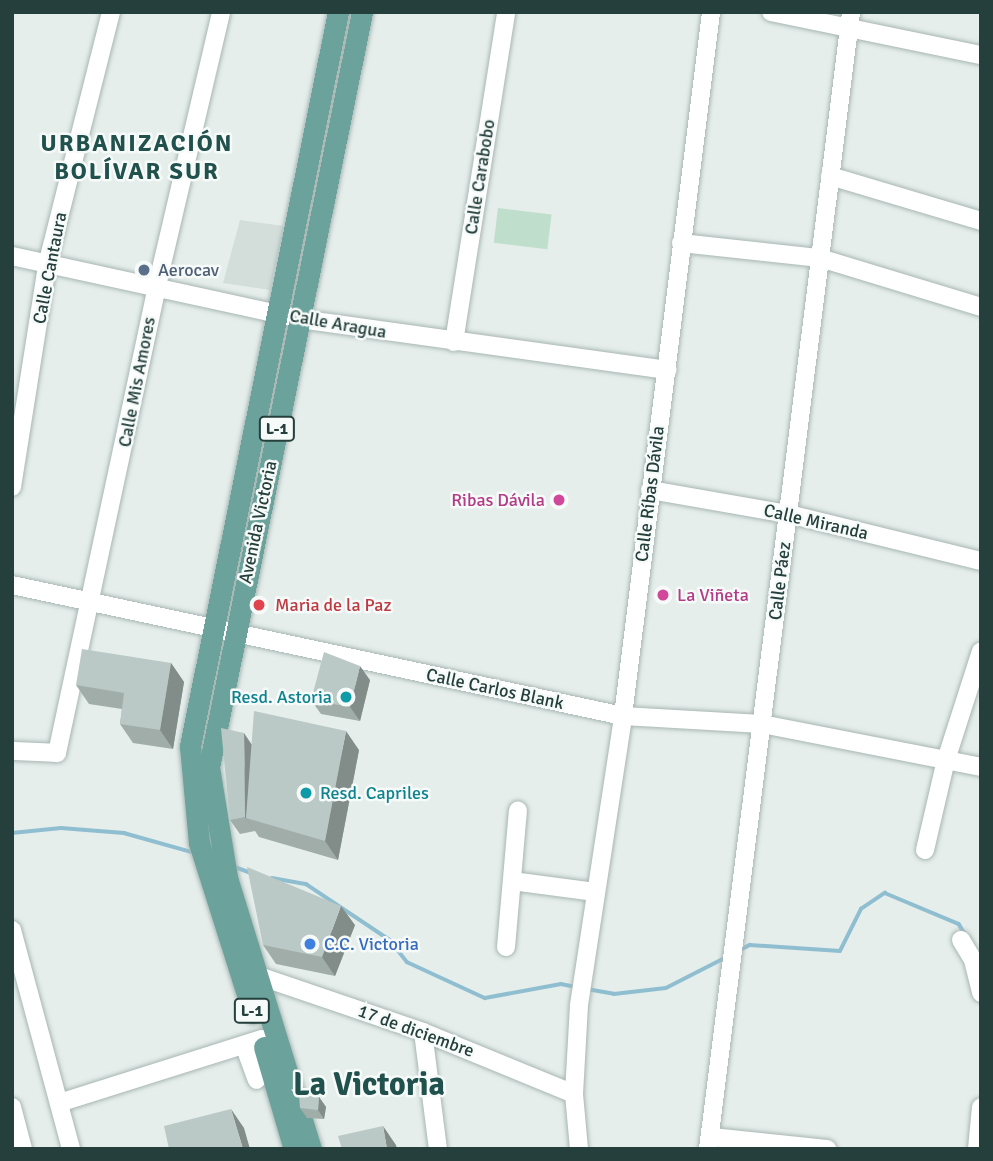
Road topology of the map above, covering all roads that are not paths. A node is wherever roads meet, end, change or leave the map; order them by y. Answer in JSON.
{"nodes":[{"id":1,"x":111,"y":12,"type":"edge"},
{"id":2,"x":221,"y":12,"type":"edge"},
{"id":3,"x":338,"y":12,"type":"edge"},
{"id":4,"x":362,"y":12,"type":"edge"},
{"id":5,"x":506,"y":12,"type":"edge"},
{"id":6,"x":711,"y":12,"type":"edge"},
{"id":7,"x":771,"y":12,"type":"edge"},
{"id":8,"x":850,"y":19,"type":"edge"},
{"id":9,"x":981,"y":55,"type":"edge"},
{"id":10,"x":830,"y":176,"type":"junction"},
{"id":11,"x":981,"y":221,"type":"edge"},
{"id":12,"x":681,"y":243,"type":"junction"},
{"id":13,"x":12,"y":256,"type":"edge"},
{"id":14,"x":820,"y":258,"type":"junction"},
{"id":15,"x":47,"y":265,"type":"junction"},
{"id":16,"x":156,"y":290,"type":"junction"},
{"id":17,"x":981,"y":307,"type":"edge"},
{"id":18,"x":275,"y":313,"type":"junction"},
{"id":19,"x":300,"y":319,"type":"junction"},
{"id":20,"x":454,"y":342,"type":"junction"},
{"id":21,"x":667,"y":370,"type":"junction"},
{"id":22,"x":12,"y":487,"type":"edge"},
{"id":23,"x":650,"y":490,"type":"junction"},
{"id":24,"x":788,"y":514,"type":"junction"},
{"id":25,"x":981,"y":561,"type":"edge"},
{"id":26,"x":12,"y":585,"type":"edge"},
{"id":27,"x":92,"y":603,"type":"junction"},
{"id":28,"x":211,"y":630,"type":"junction"},
{"id":29,"x":234,"y":635,"type":"junction"},
{"id":30,"x":981,"y":651,"type":"edge"},
{"id":31,"x":623,"y":716,"type":"junction"},
{"id":32,"x":762,"y":724,"type":"junction"},
{"id":33,"x":12,"y":751,"type":"edge"},
{"id":34,"x":946,"y":760,"type":"junction"},
{"id":35,"x":981,"y":767,"type":"edge"},
{"id":36,"x":518,"y":811,"type":"dead end"},
{"id":37,"x":210,"y":845,"type":"junction"},
{"id":38,"x":926,"y":850,"type":"dead end"},
{"id":39,"x":217,"y":876,"type":"junction"},
{"id":40,"x":512,"y":881,"type":"junction"},
{"id":41,"x":595,"y":892,"type":"junction"},
{"id":42,"x":12,"y":930,"type":"edge"},
{"id":43,"x":961,"y":940,"type":"dead end"},
{"id":44,"x":506,"y":947,"type":"dead end"},
{"id":45,"x":15,"y":954,"type":"edge"},
{"id":46,"x":256,"y":975,"type":"junction"},
{"id":47,"x":981,"y":993,"type":"edge"},
{"id":48,"x":423,"y":1032,"type":"junction"},
{"id":49,"x":253,"y":1042,"type":"junction"},
{"id":50,"x":257,"y":1080,"type":"dead end"},
{"id":51,"x":574,"y":1094,"type":"junction"},
{"id":52,"x":59,"y":1102,"type":"junction"},
{"id":53,"x":981,"y":1107,"type":"edge"},
{"id":54,"x":13,"y":1113,"type":"edge"},
{"id":55,"x":710,"y":1143,"type":"edge"},
{"id":56,"x":23,"y":1149,"type":"edge"},
{"id":57,"x":71,"y":1149,"type":"edge"},
{"id":58,"x":294,"y":1149,"type":"edge"},
{"id":59,"x":311,"y":1149,"type":"edge"},
{"id":60,"x":438,"y":1149,"type":"edge"},
{"id":61,"x":579,"y":1149,"type":"edge"},
{"id":62,"x":827,"y":1149,"type":"edge"},
{"id":63,"x":977,"y":1149,"type":"edge"}],
"edges":[{"from":1,"to":15,"type":"street","name":"Calle Cantaura"},
{"from":2,"to":16,"type":"street","name":"Calle Mis Amores"},
{"from":3,"to":18,"type":"main road","name":"Avenida Victoria","number":"L-1"},
{"from":4,"to":19,"type":"main road","name":"Avenida Victoria","number":"L-1"},
{"from":5,"to":20,"type":"street","name":"Calle Carabobo"},
{"from":6,"to":12,"type":"street","name":"Calle Ríbas Dávila"},
{"from":7,"to":8,"type":"street"},
{"from":8,"to":9,"type":"street"},
{"from":8,"to":10,"type":"street","name":"Calle Páez"},
{"from":10,"to":11,"type":"street"},
{"from":10,"to":14,"type":"street","name":"Calle Páez"},
{"from":12,"to":14,"type":"street"},
{"from":12,"to":21,"type":"street","name":"Calle Ríbas Dávila"},
{"from":13,"to":15,"type":"street","name":"Calle Aragua"},
{"from":14,"to":17,"type":"street"},
{"from":14,"to":24,"type":"street","name":"Calle Páez"},
{"from":15,"to":16,"type":"street","name":"Calle Aragua"},
{"from":15,"to":22,"type":"street","name":"Calle Cantaura"},
{"from":16,"to":18,"type":"street","name":"Calle Aragua"},
{"from":16,"to":27,"type":"street","name":"Calle Mis Amores"},
{"from":18,"to":19,"type":"street","name":"Calle Aragua"},
{"from":18,"to":28,"type":"main road","name":"Avenida Victoria","number":"L-1"},
{"from":19,"to":20,"type":"street","name":"Calle Aragua"},
{"from":19,"to":29,"type":"main road","name":"Avenida Victoria","number":"L-1"},
{"from":20,"to":21,"type":"street","name":"Calle Aragua"},
{"from":21,"to":23,"type":"street","name":"Calle Ríbas Dávila"},
{"from":23,"to":24,"type":"street","name":"Calle Miranda"},
{"from":23,"to":31,"type":"street","name":"Calle Ríbas Dávila"},
{"from":24,"to":25,"type":"street","name":"Calle Miranda"},
{"from":24,"to":32,"type":"street","name":"Calle Páez"},
{"from":26,"to":27,"type":"street","name":"Calle Carlos Blank"},
{"from":27,"to":28,"type":"street","name":"Calle Carlos Blank"},
{"from":27,"to":33,"type":"street","name":"Calle Mis Amores"},
{"from":28,"to":29,"type":"street","name":"Calle Carlos Blank"},
{"from":28,"to":37,"type":"main road","name":"Avenida Victoria","number":"L-1"},
{"from":29,"to":31,"type":"street","name":"Calle Carlos Blank"},
{"from":29,"to":37,"type":"main road","name":"Avenida Victoria","number":"L-1"},
{"from":30,"to":34,"type":"street"},
{"from":31,"to":32,"type":"street","name":"Calle Carlos Blank"},
{"from":31,"to":41,"type":"street","name":"Calle Ríbas Dávila"},
{"from":32,"to":34,"type":"street","name":"Calle Carlos Blank"},
{"from":32,"to":55,"type":"street","name":"Calle Páez"},
{"from":34,"to":35,"type":"street","name":"Calle Carlos Blank"},
{"from":34,"to":38,"type":"street"},
{"from":36,"to":40,"type":"street"},
{"from":37,"to":39,"type":"main road","name":"Avenida Victoria","number":"L-1"},
{"from":39,"to":46,"type":"main road","name":"Avenida Victoria","number":"L-1"},
{"from":39,"to":49,"type":"main road","name":"Avenida Victoria","number":"L-1"},
{"from":40,"to":41,"type":"street"},
{"from":40,"to":44,"type":"street"},
{"from":41,"to":51,"type":"street","name":"Calle Ríbas Dávila"},
{"from":42,"to":45,"type":"street"},
{"from":43,"to":47,"type":"street"},
{"from":45,"to":52,"type":"street"},
{"from":46,"to":48,"type":"street","name":"17 de diciembre"},
{"from":46,"to":59,"type":"main road","name":"Avenida Victoria","number":"L-1"},
{"from":48,"to":51,"type":"street","name":"17 de diciembre"},
{"from":48,"to":60,"type":"street"},
{"from":49,"to":50,"type":"street"},
{"from":49,"to":52,"type":"street"},
{"from":49,"to":58,"type":"main road","name":"Avenida Victoria","number":"L-1"},
{"from":51,"to":61,"type":"street","name":"Calle Ríbas Dávila"},
{"from":52,"to":57,"type":"street"},
{"from":53,"to":63,"type":"street"},
{"from":54,"to":56,"type":"street"},
{"from":55,"to":62,"type":"street"}]}
